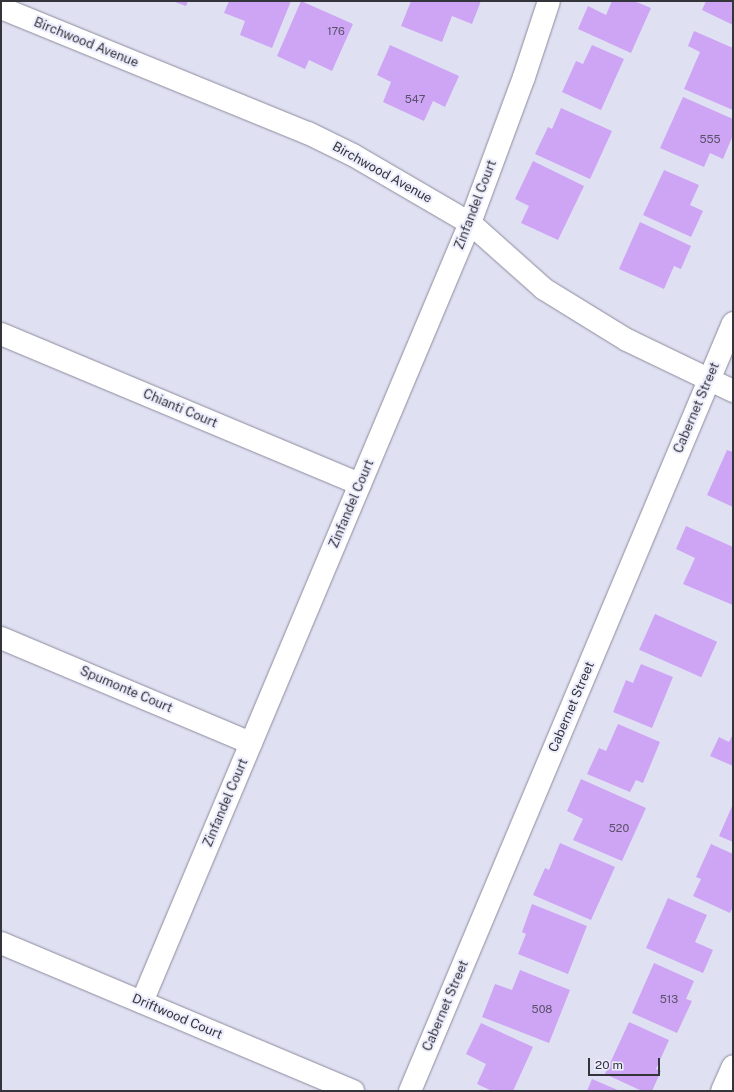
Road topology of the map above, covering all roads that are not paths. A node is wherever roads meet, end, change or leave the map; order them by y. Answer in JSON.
{"nodes":[{"id":1,"x":549,"y":1,"type":"edge"},
{"id":2,"x":1,"y":8,"type":"edge"},
{"id":3,"x":470,"y":223,"type":"junction"},
{"id":4,"x":733,"y":323,"type":"edge"},
{"id":5,"x":1,"y":334,"type":"edge"},
{"id":6,"x":709,"y":381,"type":"junction"},
{"id":7,"x":733,"y":391,"type":"edge"},
{"id":8,"x":360,"y":484,"type":"junction"},
{"id":9,"x":1,"y":638,"type":"edge"},
{"id":10,"x":251,"y":743,"type":"junction"},
{"id":11,"x":1,"y":943,"type":"edge"},
{"id":12,"x":142,"y":1002,"type":"junction"},
{"id":13,"x":733,"y":1066,"type":"edge"},
{"id":14,"x":352,"y":1091,"type":"edge"},
{"id":15,"x":410,"y":1091,"type":"edge"},
{"id":16,"x":722,"y":1091,"type":"edge"}],
"edges":[{"from":1,"to":3,"type":"street","name":"Zinfandel Court"},
{"from":2,"to":3,"type":"street","name":"Birchwood Avenue"},
{"from":3,"to":6,"type":"street","name":"Birchwood Avenue"},
{"from":3,"to":8,"type":"street","name":"Zinfandel Court"},
{"from":4,"to":6,"type":"street","name":"Cabernet Street"},
{"from":5,"to":8,"type":"street","name":"Chianti Court"},
{"from":6,"to":7,"type":"street","name":"Birchwood Avenue"},
{"from":6,"to":15,"type":"street","name":"Cabernet Street"},
{"from":8,"to":10,"type":"street","name":"Zinfandel Court"},
{"from":9,"to":10,"type":"street","name":"Spumonte Court"},
{"from":10,"to":12,"type":"street","name":"Zinfandel Court"},
{"from":11,"to":12,"type":"street","name":"Driftwood Court"},
{"from":12,"to":14,"type":"street","name":"Driftwood Court"},
{"from":13,"to":16,"type":"street"}]}
